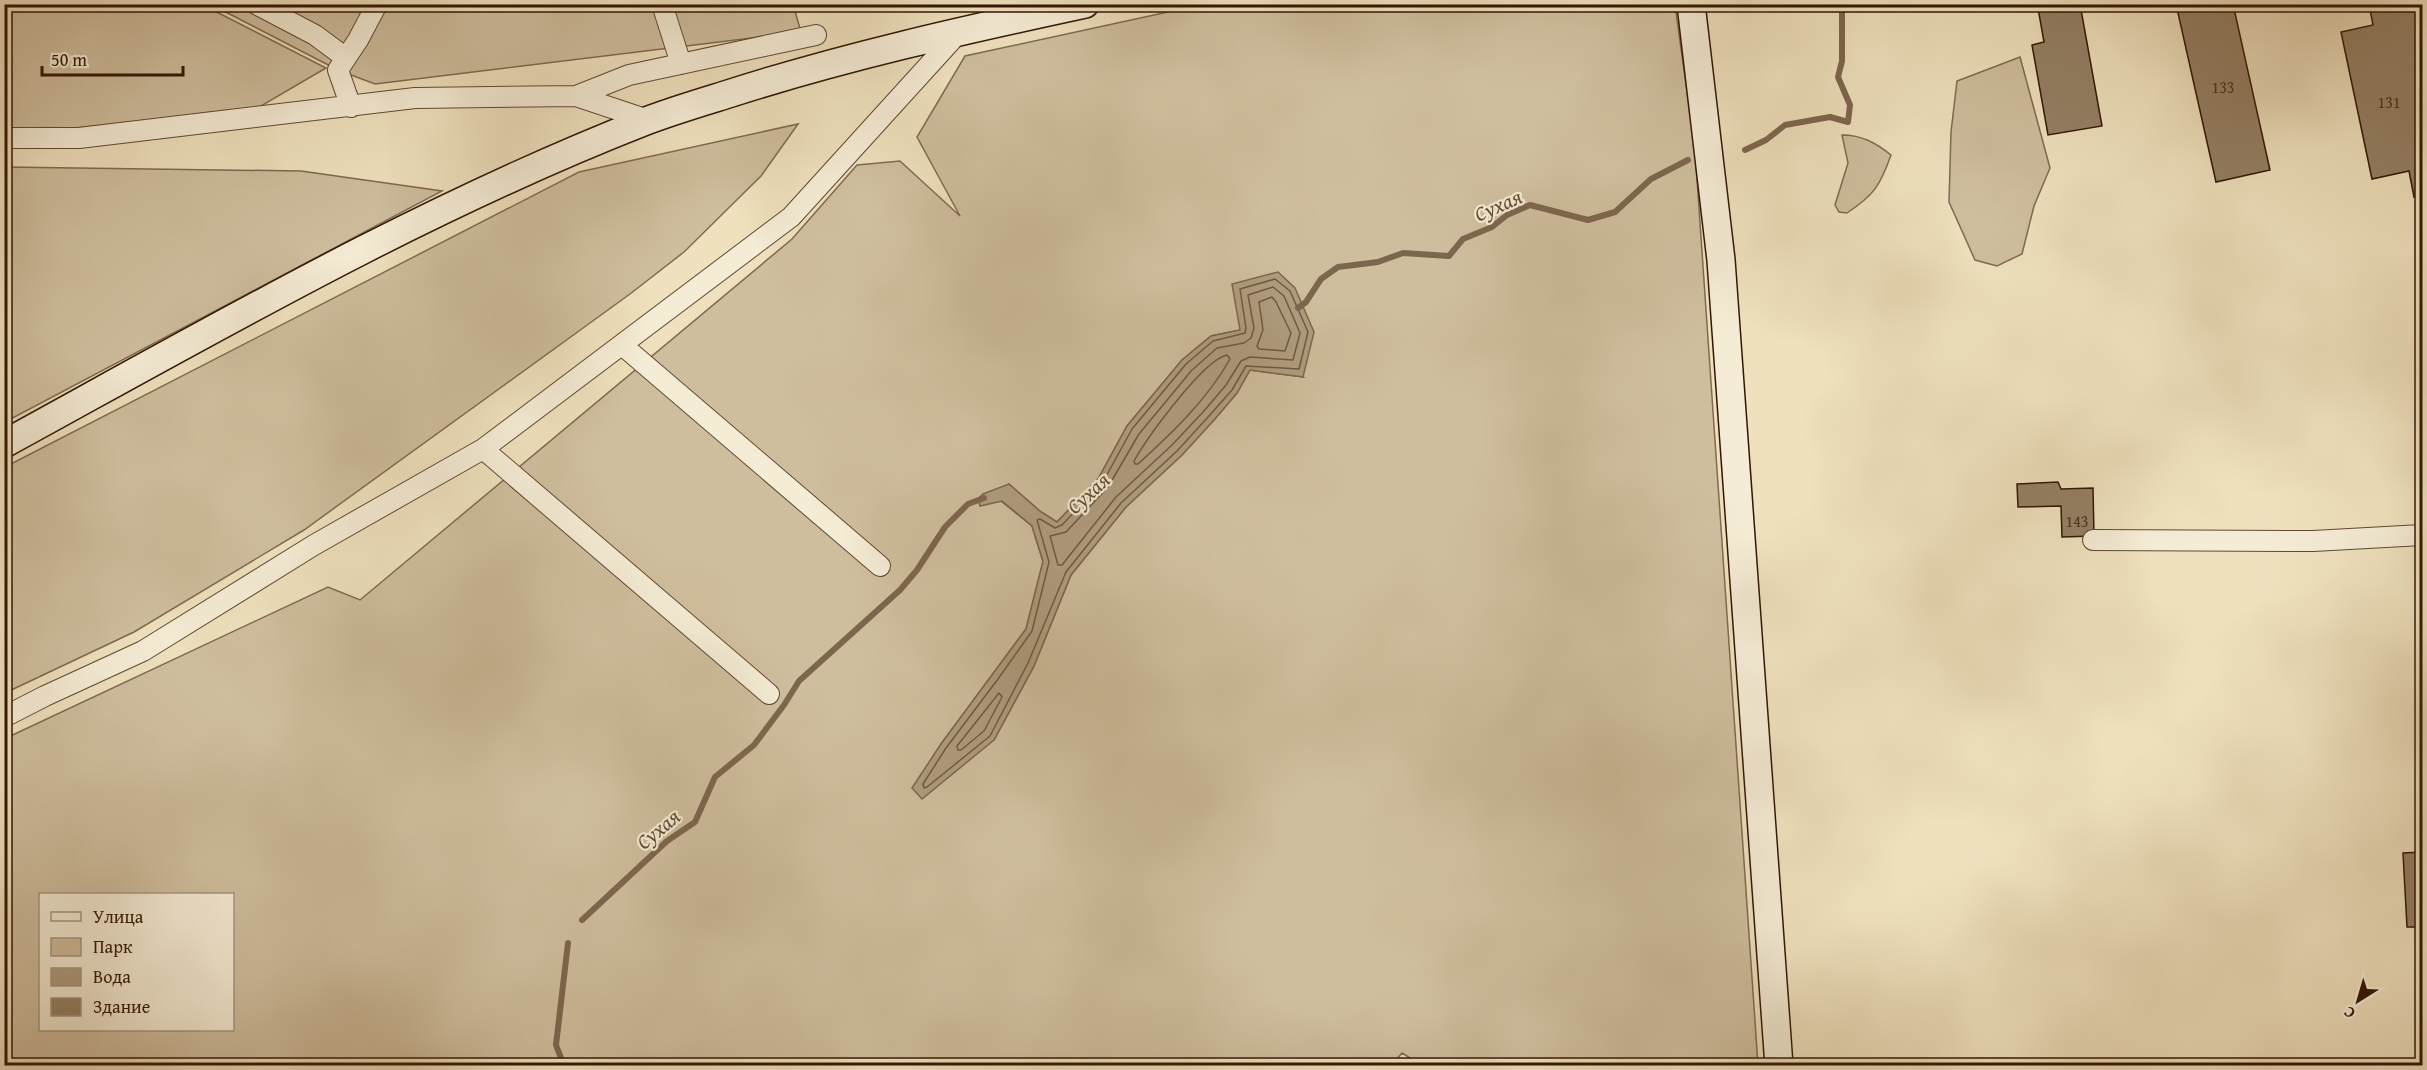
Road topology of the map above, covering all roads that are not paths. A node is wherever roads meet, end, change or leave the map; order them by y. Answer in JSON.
{"nodes":[{"id":1,"x":256,"y":4,"type":"edge"},
{"id":2,"x":377,"y":4,"type":"edge"},
{"id":3,"x":662,"y":4,"type":"edge"},
{"id":4,"x":1085,"y":4,"type":"edge"},
{"id":5,"x":1691,"y":4,"type":"edge"},
{"id":6,"x":960,"y":31,"type":"junction"},
{"id":7,"x":816,"y":35,"type":"dead end"},
{"id":8,"x":346,"y":58,"type":"junction"},
{"id":9,"x":681,"y":64,"type":"junction"},
{"id":10,"x":576,"y":96,"type":"junction"},
{"id":11,"x":351,"y":107,"type":"junction"},
{"id":12,"x":648,"y":120,"type":"junction"},
{"id":13,"x":4,"y":138,"type":"edge"},
{"id":14,"x":622,"y":345,"type":"junction"},
{"id":15,"x":4,"y":444,"type":"edge"},
{"id":16,"x":483,"y":449,"type":"junction"},
{"id":17,"x":2422,"y":535,"type":"edge"},
{"id":18,"x":2092,"y":540,"type":"dead end"},
{"id":19,"x":880,"y":567,"type":"dead end"},
{"id":20,"x":769,"y":694,"type":"dead end"},
{"id":21,"x":4,"y":717,"type":"edge"},
{"id":22,"x":1779,"y":1065,"type":"edge"}],
"edges":[{"from":1,"to":8,"type":"street"},
{"from":2,"to":8,"type":"street"},
{"from":3,"to":9,"type":"street"},
{"from":4,"to":6,"type":"main road"},
{"from":5,"to":22,"type":"main road"},
{"from":6,"to":12,"type":"main road"},
{"from":6,"to":14,"type":"street"},
{"from":7,"to":9,"type":"street"},
{"from":8,"to":11,"type":"street"},
{"from":9,"to":10,"type":"street"},
{"from":10,"to":11,"type":"street"},
{"from":10,"to":12,"type":"street"},
{"from":11,"to":13,"type":"street"},
{"from":12,"to":15,"type":"main road"},
{"from":14,"to":16,"type":"street"},
{"from":14,"to":19,"type":"street"},
{"from":16,"to":20,"type":"street"},
{"from":16,"to":21,"type":"street"},
{"from":17,"to":18,"type":"street"}]}
